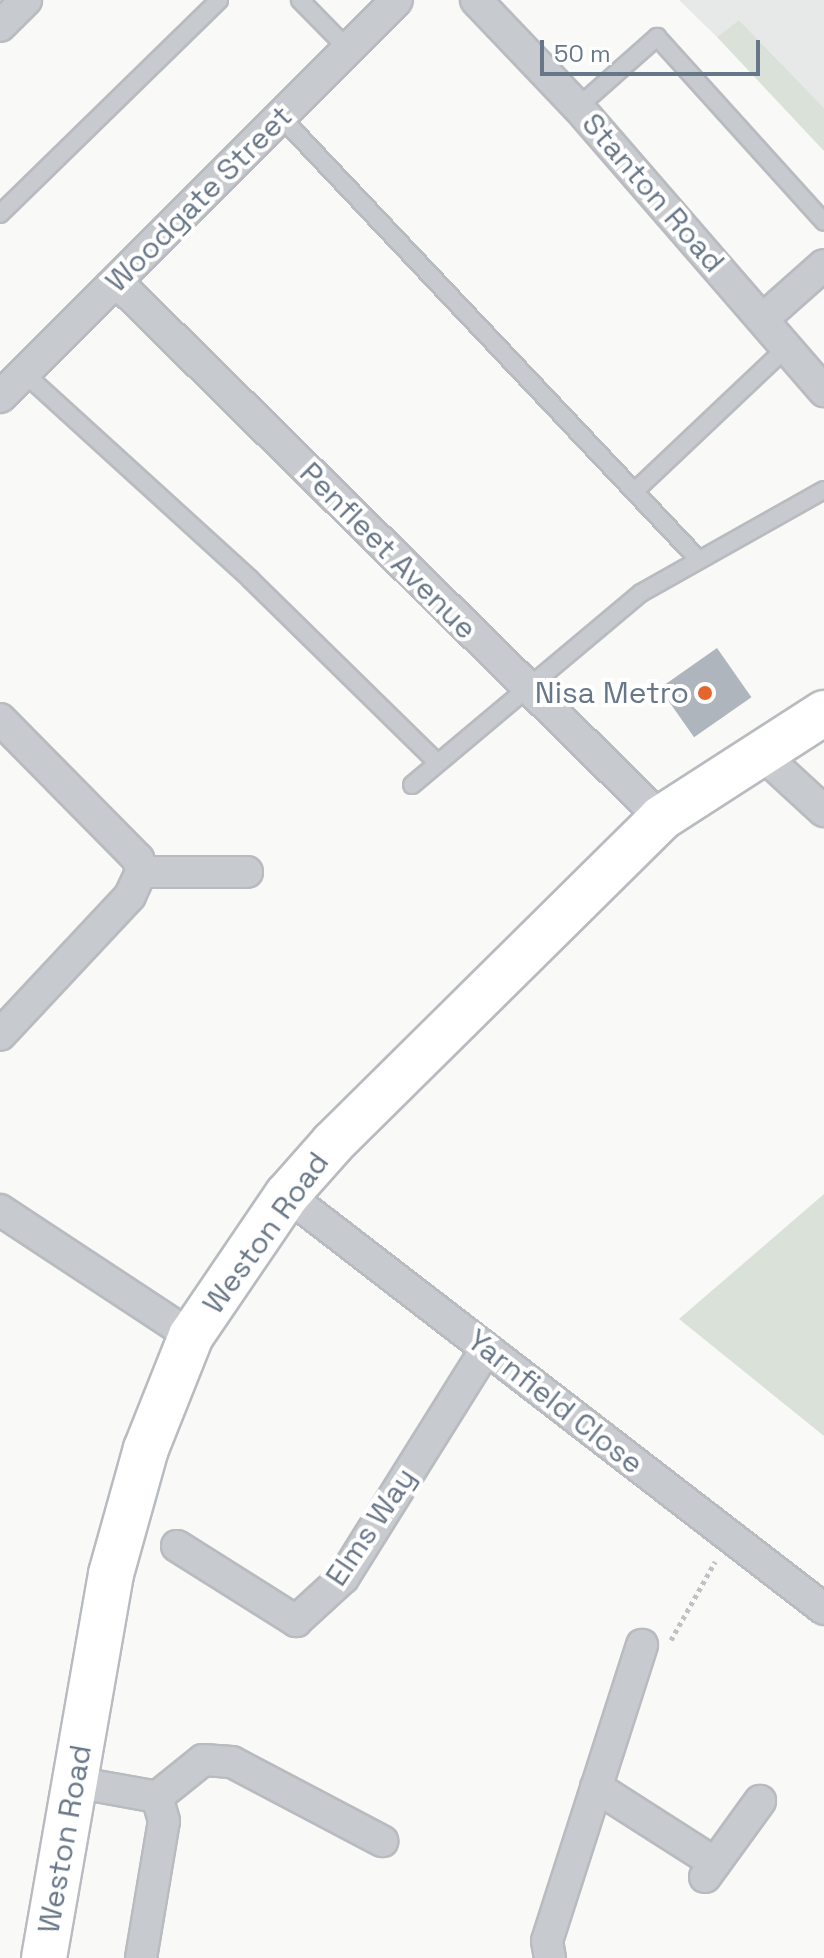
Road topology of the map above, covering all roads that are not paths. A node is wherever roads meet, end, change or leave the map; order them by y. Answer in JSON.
{"nodes":[{"id":1,"x":26,"y":0,"type":"edge"},
{"id":2,"x":219,"y":0,"type":"edge"},
{"id":3,"x":300,"y":0,"type":"edge"},
{"id":4,"x":397,"y":0,"type":"edge"},
{"id":5,"x":476,"y":0,"type":"edge"},
{"id":6,"x":0,"y":26,"type":"edge"},
{"id":7,"x":348,"y":49,"type":"junction"},
{"id":8,"x":578,"y":107,"type":"junction"},
{"id":9,"x":280,"y":116,"type":"junction"},
{"id":10,"x":0,"y":214,"type":"edge"},
{"id":11,"x":824,"y":222,"type":"edge"},
{"id":12,"x":824,"y":265,"type":"edge"},
{"id":13,"x":117,"y":282,"type":"junction"},
{"id":14,"x":763,"y":319,"type":"junction"},
{"id":15,"x":787,"y":347,"type":"junction"},
{"id":16,"x":24,"y":373,"type":"junction"},
{"id":17,"x":824,"y":391,"type":"edge"},
{"id":18,"x":0,"y":397,"type":"edge"},
{"id":19,"x":637,"y":489,"type":"junction"},
{"id":20,"x":824,"y":490,"type":"edge"},
{"id":21,"x":698,"y":559,"type":"junction"},
{"id":22,"x":527,"y":689,"type":"junction"},
{"id":23,"x":824,"y":713,"type":"edge"},
{"id":24,"x":0,"y":719,"type":"edge"},
{"id":25,"x":763,"y":755,"type":"junction"},
{"id":26,"x":436,"y":761,"type":"junction"},
{"id":27,"x":412,"y":785,"type":"dead end"},
{"id":28,"x":824,"y":811,"type":"edge"},
{"id":29,"x":661,"y":818,"type":"junction"},
{"id":30,"x":141,"y":872,"type":"junction"},
{"id":31,"x":247,"y":872,"type":"dead end"},
{"id":32,"x":0,"y":1035,"type":"edge"},
{"id":33,"x":287,"y":1195,"type":"junction"},
{"id":34,"x":0,"y":1210,"type":"edge"},
{"id":35,"x":191,"y":1336,"type":"junction"},
{"id":36,"x":486,"y":1349,"type":"junction"},
{"id":37,"x":177,"y":1546,"type":"dead end"},
{"id":38,"x":824,"y":1609,"type":"edge"},
{"id":39,"x":642,"y":1645,"type":"road end"},
{"id":40,"x":74,"y":1782,"type":"junction"},
{"id":41,"x":596,"y":1787,"type":"junction"},
{"id":42,"x":157,"y":1797,"type":"junction"},
{"id":43,"x":760,"y":1801,"type":"dead end"},
{"id":44,"x":382,"y":1841,"type":"dead end"},
{"id":45,"x":44,"y":1958,"type":"edge"},
{"id":46,"x":141,"y":1958,"type":"edge"},
{"id":47,"x":550,"y":1958,"type":"edge"}],
"edges":[{"from":1,"to":6,"type":"street"},
{"from":2,"to":10,"type":"lane"},
{"from":3,"to":7,"type":"lane"},
{"from":4,"to":7,"type":"street","name":"Woodgate Street"},
{"from":5,"to":8,"type":"street","name":"Stanton Road"},
{"from":7,"to":9,"type":"street","name":"Woodgate Street"},
{"from":8,"to":11,"type":"lane"},
{"from":8,"to":14,"type":"street","name":"Stanton Road"},
{"from":9,"to":13,"type":"street","name":"Woodgate Street"},
{"from":9,"to":19,"type":"lane"},
{"from":12,"to":14,"type":"street"},
{"from":13,"to":16,"type":"street","name":"Woodgate Street"},
{"from":13,"to":22,"type":"street","name":"Penfleet Avenue"},
{"from":14,"to":15,"type":"street","name":"Stanton Road"},
{"from":15,"to":17,"type":"street","name":"Stanton Road"},
{"from":15,"to":19,"type":"lane"},
{"from":16,"to":18,"type":"street","name":"Woodgate Street"},
{"from":16,"to":26,"type":"lane"},
{"from":19,"to":21,"type":"lane"},
{"from":20,"to":21,"type":"lane"},
{"from":21,"to":22,"type":"lane"},
{"from":22,"to":26,"type":"lane"},
{"from":22,"to":29,"type":"street","name":"Penfleet Avenue"},
{"from":23,"to":25,"type":"highway","name":"Weston Road"},
{"from":24,"to":30,"type":"street"},
{"from":25,"to":28,"type":"street"},
{"from":25,"to":29,"type":"highway","name":"Weston Road"},
{"from":26,"to":27,"type":"lane"},
{"from":29,"to":33,"type":"highway","name":"Weston Road"},
{"from":30,"to":31,"type":"street"},
{"from":30,"to":32,"type":"street"},
{"from":33,"to":35,"type":"highway","name":"Weston Road"},
{"from":33,"to":36,"type":"street","name":"Yarnfield Close"},
{"from":34,"to":35,"type":"street"},
{"from":35,"to":40,"type":"highway","name":"Weston Road"},
{"from":36,"to":37,"type":"street","name":"Elms Way"},
{"from":36,"to":38,"type":"street","name":"Yarnfield Close"},
{"from":39,"to":41,"type":"street"},
{"from":40,"to":42,"type":"street"},
{"from":40,"to":45,"type":"highway","name":"Weston Road"},
{"from":41,"to":43,"type":"street"},
{"from":41,"to":47,"type":"street"},
{"from":42,"to":44,"type":"street"},
{"from":42,"to":46,"type":"street"}]}
